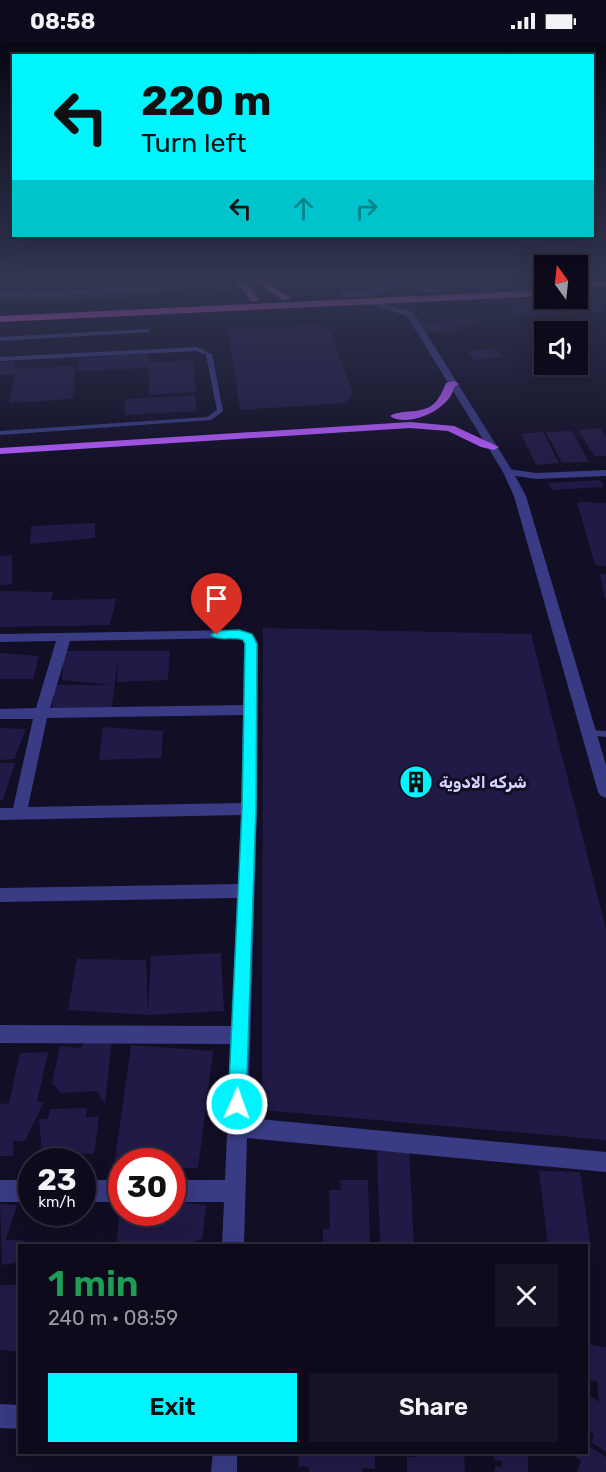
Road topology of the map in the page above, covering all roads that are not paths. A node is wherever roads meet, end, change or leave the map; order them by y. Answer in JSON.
{"nodes":[{"id":1,"x":430,"y":346,"type":"edge"},
{"id":2,"x":0,"y":359,"type":"edge"},
{"id":3,"x":454,"y":384,"type":"junction"},
{"id":4,"x":0,"y":432,"type":"edge"},
{"id":5,"x":0,"y":441,"type":"edge"},
{"id":6,"x":494,"y":447,"type":"junction"},
{"id":7,"x":0,"y":451,"type":"edge"},
{"id":8,"x":508,"y":472,"type":"junction"},
{"id":9,"x":606,"y":473,"type":"edge"},
{"id":10,"x":536,"y":476,"type":"junction"},
{"id":11,"x":515,"y":486,"type":"junction"},
{"id":12,"x":0,"y":638,"type":"edge"},
{"id":13,"x":64,"y":638,"type":"junction"},
{"id":14,"x":250,"y":710,"type":"junction"},
{"id":15,"x":0,"y":714,"type":"edge"},
{"id":16,"x":41,"y":714,"type":"junction"},
{"id":17,"x":589,"y":734,"type":"junction"},
{"id":18,"x":606,"y":734,"type":"edge"},
{"id":19,"x":606,"y":792,"type":"edge"},
{"id":20,"x":249,"y":809,"type":"junction"},
{"id":21,"x":0,"y":814,"type":"edge"},
{"id":22,"x":19,"y":814,"type":"junction"},
{"id":23,"x":246,"y":891,"type":"junction"},
{"id":24,"x":0,"y":895,"type":"edge"},
{"id":25,"x":0,"y":1034,"type":"edge"},
{"id":26,"x":239,"y":1035,"type":"junction"},
{"id":27,"x":237,"y":1127,"type":"junction"},
{"id":28,"x":606,"y":1162,"type":"edge"},
{"id":29,"x":0,"y":1191,"type":"edge"},
{"id":30,"x":18,"y":1191,"type":"edge"},
{"id":31,"x":186,"y":1191,"type":"edge"},
{"id":32,"x":235,"y":1191,"type":"junction"},
{"id":33,"x":233,"y":1244,"type":"edge"},
{"id":34,"x":0,"y":1416,"type":"edge"},
{"id":35,"x":18,"y":1417,"type":"edge"},
{"id":36,"x":225,"y":1454,"type":"edge"},
{"id":37,"x":224,"y":1472,"type":"edge"}],
"edges":[{"from":1,"to":3,"type":"street"},
{"from":2,"to":4,"type":"lane"},
{"from":3,"to":5,"type":"main road"},
{"from":3,"to":6,"type":"street"},
{"from":6,"to":7,"type":"main road"},
{"from":6,"to":8,"type":"street"},
{"from":8,"to":10,"type":"street"},
{"from":8,"to":11,"type":"street"},
{"from":9,"to":10,"type":"street"},
{"from":10,"to":11,"type":"street"},
{"from":11,"to":17,"type":"street"},
{"from":12,"to":13,"type":"street"},
{"from":13,"to":14,"type":"street"},
{"from":13,"to":16,"type":"street"},
{"from":14,"to":16,"type":"street"},
{"from":14,"to":20,"type":"street"},
{"from":15,"to":16,"type":"street"},
{"from":16,"to":22,"type":"street"},
{"from":17,"to":18,"type":"lane"},
{"from":17,"to":19,"type":"street"},
{"from":20,"to":22,"type":"street"},
{"from":20,"to":23,"type":"street"},
{"from":21,"to":22,"type":"street"},
{"from":23,"to":24,"type":"street"},
{"from":23,"to":26,"type":"street"},
{"from":25,"to":26,"type":"street"},
{"from":26,"to":27,"type":"street"},
{"from":27,"to":28,"type":"street"},
{"from":27,"to":32,"type":"street"},
{"from":29,"to":30,"type":"street"},
{"from":31,"to":32,"type":"street"},
{"from":32,"to":33,"type":"street"},
{"from":34,"to":35,"type":"street"},
{"from":36,"to":37,"type":"street"}]}
